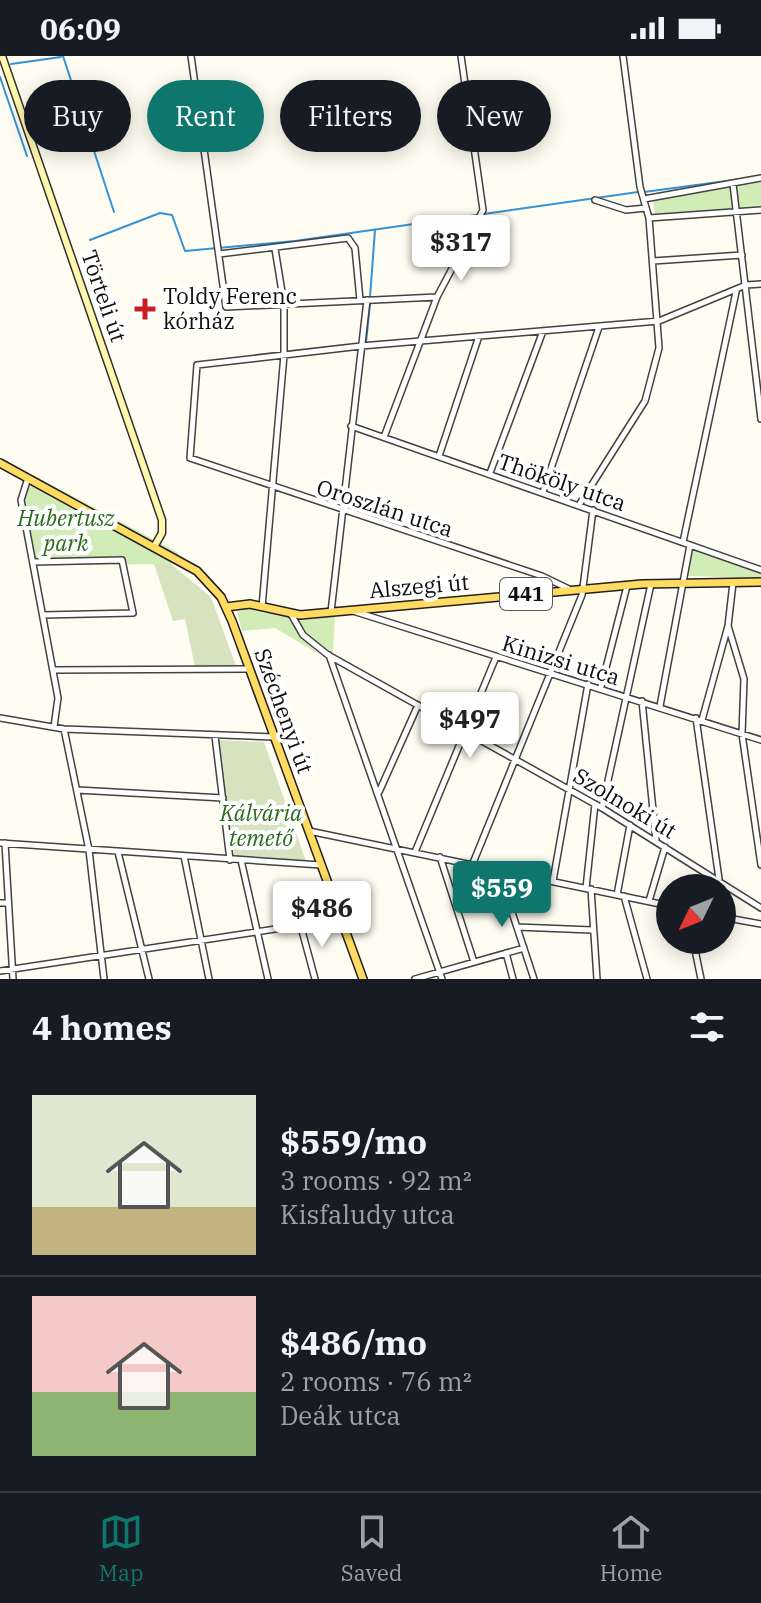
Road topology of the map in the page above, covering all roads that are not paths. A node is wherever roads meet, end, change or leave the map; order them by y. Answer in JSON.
{"nodes":[{"id":1,"x":2,"y":56,"type":"edge"},
{"id":2,"x":191,"y":56,"type":"edge"},
{"id":3,"x":461,"y":56,"type":"edge"},
{"id":4,"x":623,"y":56,"type":"edge"},
{"id":5,"x":761,"y":178,"type":"edge"},
{"id":6,"x":733,"y":184,"type":"junction"},
{"id":7,"x":642,"y":194,"type":"junction"},
{"id":8,"x":595,"y":200,"type":"dead end"},
{"id":9,"x":646,"y":208,"type":"junction"},
{"id":10,"x":761,"y":210,"type":"edge"},
{"id":11,"x":739,"y":212,"type":"junction"},
{"id":12,"x":649,"y":218,"type":"junction"},
{"id":13,"x":275,"y":249,"type":"junction"},
{"id":14,"x":218,"y":250,"type":"junction"},
{"id":15,"x":742,"y":255,"type":"junction"},
{"id":16,"x":653,"y":261,"type":"junction"},
{"id":17,"x":761,"y":284,"type":"edge"},
{"id":18,"x":746,"y":285,"type":"junction"},
{"id":19,"x":736,"y":291,"type":"junction"},
{"id":20,"x":437,"y":297,"type":"junction"},
{"id":21,"x":364,"y":300,"type":"junction"},
{"id":22,"x":284,"y":304,"type":"junction"},
{"id":23,"x":659,"y":321,"type":"junction"},
{"id":24,"x":599,"y":326,"type":"junction"},
{"id":25,"x":543,"y":331,"type":"junction"},
{"id":26,"x":479,"y":336,"type":"junction"},
{"id":27,"x":421,"y":341,"type":"junction"},
{"id":28,"x":361,"y":346,"type":"junction"},
{"id":29,"x":284,"y":355,"type":"junction"},
{"id":30,"x":761,"y":419,"type":"edge"},
{"id":31,"x":351,"y":426,"type":"junction"},
{"id":32,"x":384,"y":437,"type":"junction"},
{"id":33,"x":439,"y":456,"type":"junction"},
{"id":34,"x":0,"y":463,"type":"edge"},
{"id":35,"x":490,"y":473,"type":"junction"},
{"id":36,"x":28,"y":478,"type":"junction"},
{"id":37,"x":274,"y":488,"type":"junction"},
{"id":38,"x":543,"y":492,"type":"junction"},
{"id":39,"x":579,"y":505,"type":"junction"},
{"id":40,"x":593,"y":510,"type":"junction"},
{"id":41,"x":342,"y":512,"type":"junction"},
{"id":42,"x":683,"y":542,"type":"junction"},
{"id":43,"x":690,"y":545,"type":"junction"},
{"id":44,"x":154,"y":547,"type":"junction"},
{"id":45,"x":33,"y":562,"type":"junction"},
{"id":46,"x":761,"y":570,"type":"edge"},
{"id":47,"x":685,"y":581,"type":"junction"},
{"id":48,"x":733,"y":582,"type":"junction"},
{"id":49,"x":761,"y":582,"type":"edge"},
{"id":50,"x":651,"y":583,"type":"junction"},
{"id":51,"x":627,"y":586,"type":"junction"},
{"id":52,"x":583,"y":589,"type":"junction"},
{"id":53,"x":570,"y":590,"type":"junction"},
{"id":54,"x":242,"y":603,"type":"junction"},
{"id":55,"x":226,"y":607,"type":"junction"},
{"id":56,"x":262,"y":607,"type":"junction"},
{"id":57,"x":381,"y":608,"type":"junction"},
{"id":58,"x":352,"y":611,"type":"junction"},
{"id":59,"x":331,"y":613,"type":"junction"},
{"id":60,"x":291,"y":614,"type":"junction"},
{"id":61,"x":43,"y":615,"type":"junction"},
{"id":62,"x":232,"y":621,"type":"junction"},
{"id":63,"x":385,"y":623,"type":"junction"},
{"id":64,"x":728,"y":626,"type":"junction"},
{"id":65,"x":328,"y":655,"type":"junction"},
{"id":66,"x":496,"y":657,"type":"junction"},
{"id":67,"x":249,"y":669,"type":"junction"},
{"id":68,"x":53,"y":670,"type":"junction"},
{"id":69,"x":550,"y":672,"type":"junction"},
{"id":70,"x":588,"y":684,"type":"junction"},
{"id":71,"x":601,"y":687,"type":"junction"},
{"id":72,"x":628,"y":696,"type":"junction"},
{"id":73,"x":642,"y":701,"type":"junction"},
{"id":74,"x":418,"y":705,"type":"junction"},
{"id":75,"x":660,"y":706,"type":"junction"},
{"id":76,"x":0,"y":718,"type":"edge"},
{"id":77,"x":699,"y":719,"type":"junction"},
{"id":78,"x":54,"y":727,"type":"junction"},
{"id":79,"x":64,"y":729,"type":"junction"},
{"id":80,"x":466,"y":732,"type":"junction"},
{"id":81,"x":742,"y":734,"type":"junction"},
{"id":82,"x":215,"y":736,"type":"junction"},
{"id":83,"x":274,"y":737,"type":"junction"},
{"id":84,"x":761,"y":740,"type":"edge"},
{"id":85,"x":515,"y":759,"type":"junction"},
{"id":86,"x":77,"y":790,"type":"junction"},
{"id":87,"x":568,"y":790,"type":"junction"},
{"id":88,"x":378,"y":793,"type":"junction"},
{"id":89,"x":761,"y":794,"type":"edge"},
{"id":90,"x":751,"y":796,"type":"junction"},
{"id":91,"x":223,"y":798,"type":"junction"},
{"id":92,"x":595,"y":804,"type":"junction"},
{"id":93,"x":602,"y":808,"type":"junction"},
{"id":94,"x":630,"y":825,"type":"junction"},
{"id":95,"x":309,"y":831,"type":"junction"},
{"id":96,"x":656,"y":841,"type":"junction"},
{"id":97,"x":2,"y":843,"type":"edge"},
{"id":98,"x":665,"y":847,"type":"junction"},
{"id":99,"x":397,"y":848,"type":"junction"},
{"id":100,"x":89,"y":850,"type":"junction"},
{"id":101,"x":118,"y":852,"type":"junction"},
{"id":102,"x":415,"y":852,"type":"junction"},
{"id":103,"x":184,"y":856,"type":"junction"},
{"id":104,"x":440,"y":857,"type":"junction"},
{"id":105,"x":230,"y":860,"type":"junction"},
{"id":106,"x":241,"y":860,"type":"junction"},
{"id":107,"x":473,"y":863,"type":"junction"},
{"id":108,"x":321,"y":865,"type":"junction"},
{"id":109,"x":761,"y":865,"type":"edge"},
{"id":110,"x":497,"y":869,"type":"junction"},
{"id":111,"x":709,"y":874,"type":"edge"},
{"id":112,"x":718,"y":874,"type":"edge"},
{"id":113,"x":553,"y":881,"type":"junction"},
{"id":114,"x":588,"y":888,"type":"junction"},
{"id":115,"x":736,"y":891,"type":"edge"},
{"id":116,"x":620,"y":895,"type":"junction"},
{"id":117,"x":649,"y":901,"type":"junction"},
{"id":118,"x":0,"y":903,"type":"edge"},
{"id":119,"x":8,"y":903,"type":"junction"},
{"id":120,"x":656,"y":903,"type":"edge"},
{"id":121,"x":761,"y":908,"type":"edge"},
{"id":122,"x":341,"y":919,"type":"junction"},
{"id":123,"x":736,"y":920,"type":"edge"},
{"id":124,"x":761,"y":924,"type":"edge"},
{"id":125,"x":301,"y":927,"type":"junction"},
{"id":126,"x":517,"y":927,"type":"junction"},
{"id":127,"x":592,"y":930,"type":"junction"},
{"id":128,"x":257,"y":933,"type":"junction"},
{"id":129,"x":201,"y":942,"type":"junction"},
{"id":130,"x":524,"y":948,"type":"junction"},
{"id":131,"x":142,"y":950,"type":"junction"},
{"id":132,"x":506,"y":953,"type":"junction"},
{"id":133,"x":696,"y":954,"type":"edge"},
{"id":134,"x":102,"y":955,"type":"junction"},
{"id":135,"x":474,"y":962,"type":"junction"},
{"id":136,"x":13,"y":969,"type":"junction"},
{"id":137,"x":0,"y":971,"type":"edge"},
{"id":138,"x":440,"y":972,"type":"junction"},
{"id":139,"x":13,"y":979,"type":"edge"},
{"id":140,"x":104,"y":979,"type":"edge"},
{"id":141,"x":149,"y":979,"type":"edge"},
{"id":142,"x":209,"y":979,"type":"edge"},
{"id":143,"x":268,"y":979,"type":"edge"},
{"id":144,"x":315,"y":979,"type":"edge"},
{"id":145,"x":363,"y":979,"type":"edge"},
{"id":146,"x":415,"y":979,"type":"edge"},
{"id":147,"x":442,"y":979,"type":"edge"},
{"id":148,"x":513,"y":979,"type":"edge"},
{"id":149,"x":534,"y":979,"type":"edge"},
{"id":150,"x":597,"y":979,"type":"edge"},
{"id":151,"x":647,"y":979,"type":"edge"},
{"id":152,"x":701,"y":979,"type":"edge"}],
"edges":[{"from":1,"to":44,"type":"main road","name":"Törteli út"},
{"from":2,"to":14,"type":"street"},
{"from":3,"to":20,"type":"street"},
{"from":4,"to":7,"type":"street"},
{"from":5,"to":6,"type":"street"},
{"from":6,"to":7,"type":"street"},
{"from":6,"to":11,"type":"street"},
{"from":7,"to":9,"type":"street"},
{"from":8,"to":9,"type":"street"},
{"from":9,"to":12,"type":"street"},
{"from":10,"to":11,"type":"street"},
{"from":11,"to":12,"type":"street"},
{"from":11,"to":15,"type":"street"},
{"from":12,"to":16,"type":"street"},
{"from":13,"to":14,"type":"street"},
{"from":13,"to":21,"type":"street"},
{"from":13,"to":22,"type":"street"},
{"from":14,"to":22,"type":"street"},
{"from":15,"to":16,"type":"street"},
{"from":15,"to":18,"type":"street"},
{"from":16,"to":23,"type":"street"},
{"from":17,"to":18,"type":"street"},
{"from":18,"to":19,"type":"street"},
{"from":18,"to":30,"type":"street"},
{"from":19,"to":23,"type":"street"},
{"from":19,"to":42,"type":"street"},
{"from":20,"to":21,"type":"street"},
{"from":20,"to":27,"type":"street"},
{"from":21,"to":22,"type":"street"},
{"from":21,"to":28,"type":"street"},
{"from":22,"to":29,"type":"street"},
{"from":23,"to":24,"type":"street"},
{"from":23,"to":39,"type":"street"},
{"from":24,"to":25,"type":"street"},
{"from":24,"to":38,"type":"street"},
{"from":25,"to":26,"type":"street"},
{"from":25,"to":35,"type":"street"},
{"from":26,"to":27,"type":"street"},
{"from":26,"to":33,"type":"street"},
{"from":27,"to":28,"type":"street"},
{"from":27,"to":32,"type":"street"},
{"from":28,"to":29,"type":"street"},
{"from":28,"to":31,"type":"street"},
{"from":29,"to":37,"type":"street"},
{"from":29,"to":37,"type":"street","name":"Oroszlán utca"},
{"from":31,"to":32,"type":"street","name":"Thököly utca"},
{"from":31,"to":41,"type":"street"},
{"from":32,"to":33,"type":"street","name":"Thököly utca"},
{"from":33,"to":35,"type":"street","name":"Thököly utca"},
{"from":34,"to":36,"type":"main road"},
{"from":35,"to":38,"type":"street","name":"Thököly utca"},
{"from":36,"to":44,"type":"main road"},
{"from":36,"to":45,"type":"street"},
{"from":37,"to":41,"type":"street","name":"Oroszlán utca"},
{"from":37,"to":56,"type":"street"},
{"from":38,"to":39,"type":"street","name":"Thököly utca"},
{"from":39,"to":40,"type":"street","name":"Thököly utca"},
{"from":40,"to":42,"type":"street","name":"Thököly utca"},
{"from":40,"to":52,"type":"street"},
{"from":41,"to":53,"type":"street","name":"Oroszlán utca"},
{"from":41,"to":59,"type":"street"},
{"from":42,"to":43,"type":"street","name":"Thököly utca"},
{"from":43,"to":46,"type":"street","name":"Thököly utca"},
{"from":43,"to":47,"type":"street"},
{"from":44,"to":55,"type":"main road","name":"Széchenyi út"},
{"from":45,"to":61,"type":"street"},
{"from":45,"to":61,"type":"street"},
{"from":47,"to":48,"type":"main road","name":"Alszegi út","number":"441"},
{"from":47,"to":50,"type":"main road","name":"Alszegi út","number":"441"},
{"from":47,"to":75,"type":"street"},
{"from":48,"to":49,"type":"main road","name":"Alszegi út","number":"441"},
{"from":48,"to":64,"type":"street"},
{"from":50,"to":51,"type":"main road","name":"Alszegi út","number":"441"},
{"from":50,"to":72,"type":"street"},
{"from":51,"to":52,"type":"main road","name":"Alszegi út","number":"441"},
{"from":51,"to":71,"type":"street"},
{"from":52,"to":53,"type":"main road","name":"Alszegi út","number":"441"},
{"from":52,"to":69,"type":"street"},
{"from":53,"to":57,"type":"main road","name":"Alszegi út","number":"441"},
{"from":54,"to":55,"type":"main road","name":"Alszegi út","number":"441"},
{"from":54,"to":56,"type":"main road","name":"Alszegi út","number":"441"},
{"from":54,"to":62,"type":"main road"},
{"from":55,"to":62,"type":"main road","name":"Széchenyi út"},
{"from":56,"to":60,"type":"main road","name":"Alszegi út","number":"441"},
{"from":57,"to":58,"type":"main road","name":"Alszegi út","number":"441"},
{"from":57,"to":63,"type":"street"},
{"from":58,"to":59,"type":"main road","name":"Alszegi út","number":"441"},
{"from":58,"to":63,"type":"street","name":"Kinizsi utca"},
{"from":59,"to":60,"type":"main road","name":"Alszegi út","number":"441"},
{"from":60,"to":65,"type":"street","name":"Szolnoki út"},
{"from":61,"to":68,"type":"street"},
{"from":62,"to":67,"type":"main road","name":"Széchenyi út"},
{"from":63,"to":66,"type":"street","name":"Kinizsi utca"},
{"from":64,"to":77,"type":"street"},
{"from":64,"to":81,"type":"street"},
{"from":65,"to":74,"type":"street","name":"Szolnoki út"},
{"from":65,"to":88,"type":"street"},
{"from":66,"to":69,"type":"street","name":"Kinizsi utca"},
{"from":66,"to":80,"type":"street"},
{"from":67,"to":68,"type":"street"},
{"from":67,"to":83,"type":"main road","name":"Széchenyi út"},
{"from":68,"to":78,"type":"street"},
{"from":69,"to":70,"type":"street","name":"Kinizsi utca"},
{"from":69,"to":85,"type":"street"},
{"from":70,"to":71,"type":"street","name":"Kinizsi utca"},
{"from":70,"to":87,"type":"street"},
{"from":71,"to":72,"type":"street","name":"Kinizsi utca"},
{"from":72,"to":73,"type":"street","name":"Kinizsi utca"},
{"from":72,"to":93,"type":"street"},
{"from":73,"to":75,"type":"street","name":"Kinizsi utca"},
{"from":73,"to":96,"type":"street"},
{"from":74,"to":80,"type":"street","name":"Szolnoki út"},
{"from":74,"to":88,"type":"street"},
{"from":75,"to":77,"type":"street","name":"Kinizsi utca"},
{"from":76,"to":78,"type":"street"},
{"from":77,"to":81,"type":"street","name":"Kinizsi utca"},
{"from":77,"to":112,"type":"street"},
{"from":78,"to":79,"type":"street"},
{"from":79,"to":82,"type":"street"},
{"from":79,"to":86,"type":"street"},
{"from":80,"to":85,"type":"street","name":"Szolnoki út"},
{"from":80,"to":102,"type":"street"},
{"from":81,"to":84,"type":"street","name":"Kinizsi utca"},
{"from":81,"to":90,"type":"street"},
{"from":82,"to":83,"type":"street"},
{"from":82,"to":91,"type":"street"},
{"from":83,"to":95,"type":"main road","name":"Széchenyi út"},
{"from":85,"to":87,"type":"street","name":"Szolnoki út"},
{"from":85,"to":107,"type":"street"},
{"from":86,"to":91,"type":"street"},
{"from":86,"to":100,"type":"street"},
{"from":87,"to":92,"type":"street","name":"Szolnoki út"},
{"from":87,"to":113,"type":"street"},
{"from":88,"to":99,"type":"street"},
{"from":89,"to":90,"type":"street"},
{"from":90,"to":109,"type":"street"},
{"from":91,"to":105,"type":"street"},
{"from":92,"to":93,"type":"street","name":"Szolnoki út"},
{"from":92,"to":114,"type":"street"},
{"from":93,"to":94,"type":"street","name":"Szolnoki út"},
{"from":94,"to":96,"type":"street","name":"Szolnoki út"},
{"from":94,"to":116,"type":"street"},
{"from":95,"to":99,"type":"street"},
{"from":95,"to":108,"type":"main road","name":"Széchenyi út"},
{"from":96,"to":98,"type":"street","name":"Szolnoki út"},
{"from":97,"to":100,"type":"street"},
{"from":97,"to":119,"type":"street"},
{"from":98,"to":111,"type":"street","name":"Szolnoki út"},
{"from":98,"to":117,"type":"street"},
{"from":99,"to":102,"type":"street"},
{"from":99,"to":138,"type":"street"},
{"from":100,"to":101,"type":"street"},
{"from":100,"to":134,"type":"street"},
{"from":101,"to":103,"type":"street"},
{"from":101,"to":131,"type":"street"},
{"from":102,"to":104,"type":"street"},
{"from":103,"to":105,"type":"street"},
{"from":103,"to":129,"type":"street"},
{"from":104,"to":107,"type":"street"},
{"from":104,"to":135,"type":"street"},
{"from":105,"to":106,"type":"street"},
{"from":106,"to":108,"type":"street"},
{"from":106,"to":128,"type":"street"},
{"from":107,"to":110,"type":"street"},
{"from":108,"to":122,"type":"main road","name":"Széchenyi út"},
{"from":110,"to":113,"type":"street"},
{"from":110,"to":126,"type":"street"},
{"from":113,"to":114,"type":"street"},
{"from":114,"to":116,"type":"street"},
{"from":114,"to":127,"type":"street"},
{"from":115,"to":121,"type":"street","name":"Szolnoki út"},
{"from":116,"to":117,"type":"street"},
{"from":116,"to":151,"type":"street"},
{"from":117,"to":120,"type":"street"},
{"from":118,"to":119,"type":"street"},
{"from":119,"to":136,"type":"street"},
{"from":122,"to":125,"type":"street"},
{"from":122,"to":145,"type":"main road","name":"Széchenyi út"},
{"from":123,"to":124,"type":"street"},
{"from":125,"to":128,"type":"street"},
{"from":125,"to":144,"type":"street"},
{"from":126,"to":127,"type":"street"},
{"from":126,"to":130,"type":"street"},
{"from":127,"to":150,"type":"street"},
{"from":128,"to":129,"type":"street"},
{"from":128,"to":143,"type":"street"},
{"from":129,"to":131,"type":"street"},
{"from":129,"to":142,"type":"street"},
{"from":130,"to":132,"type":"street"},
{"from":130,"to":149,"type":"street"},
{"from":131,"to":134,"type":"street"},
{"from":131,"to":141,"type":"street"},
{"from":132,"to":135,"type":"street"},
{"from":132,"to":148,"type":"street"},
{"from":133,"to":152,"type":"street"},
{"from":134,"to":136,"type":"street"},
{"from":134,"to":140,"type":"street"},
{"from":135,"to":138,"type":"street"},
{"from":136,"to":137,"type":"street"},
{"from":136,"to":139,"type":"street"},
{"from":138,"to":146,"type":"street"},
{"from":138,"to":147,"type":"street"}]}
